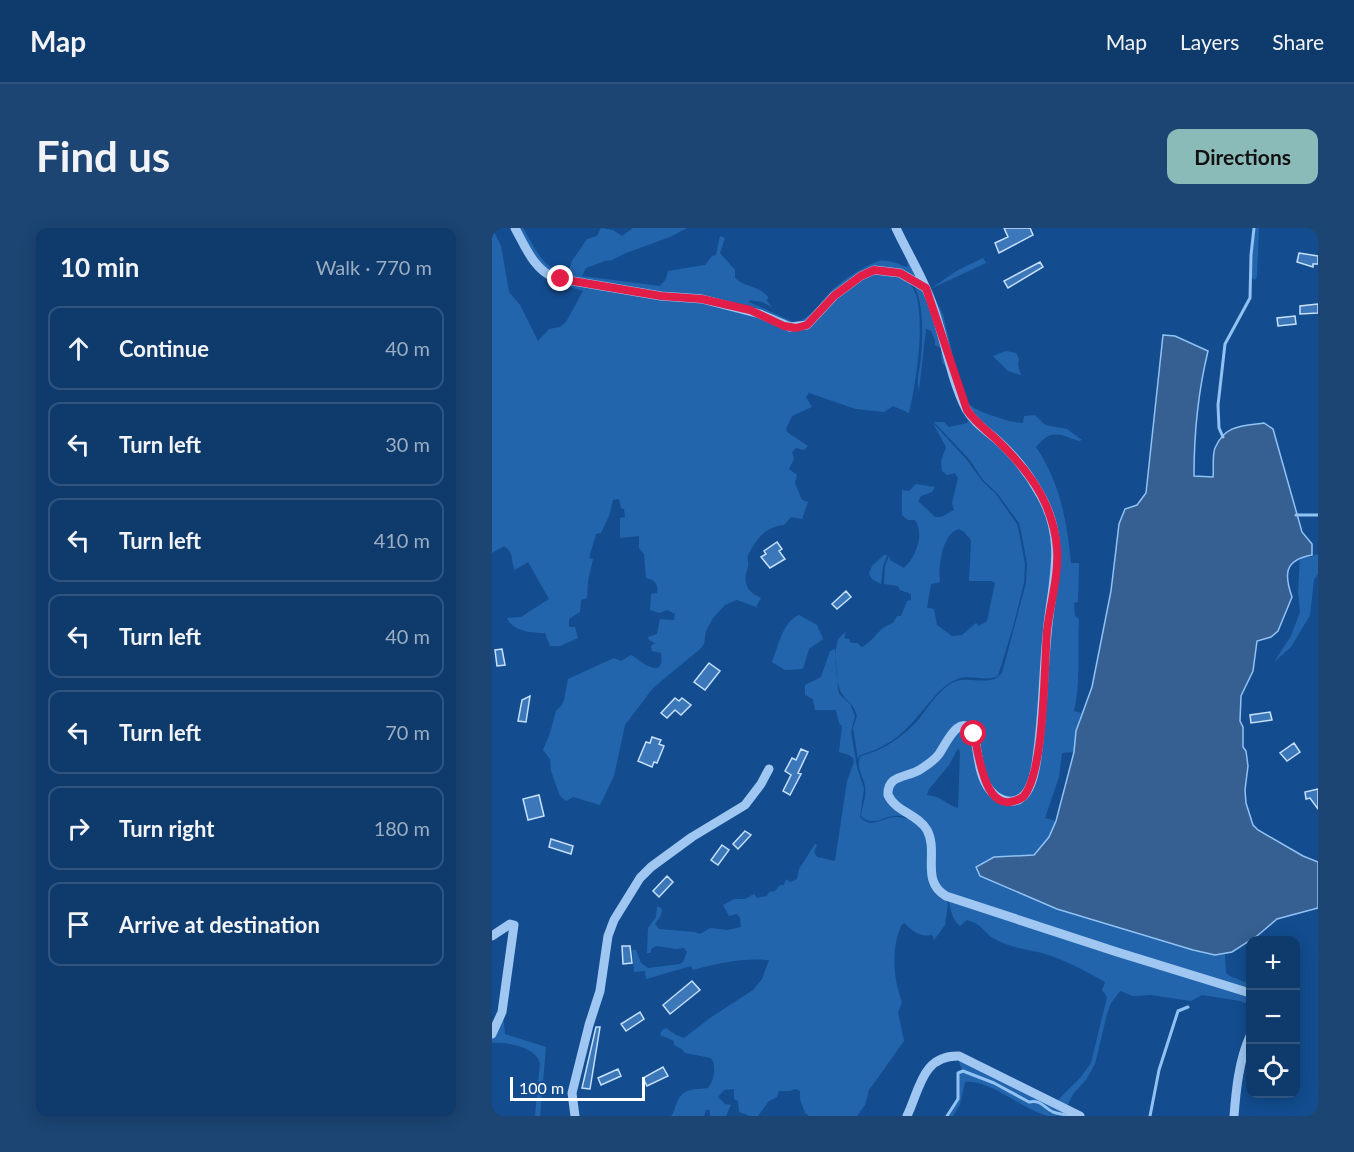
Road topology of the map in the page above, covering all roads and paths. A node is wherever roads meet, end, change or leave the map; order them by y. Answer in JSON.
{"nodes":[{"id":1,"x":515,"y":228,"type":"edge"},
{"id":2,"x":896,"y":228,"type":"edge"},
{"id":3,"x":926,"y":288,"type":"junction"},
{"id":4,"x":769,"y":769,"type":"dead end"},
{"id":5,"x":492,"y":936,"type":"edge"},
{"id":6,"x":1246,"y":991,"type":"edge"},
{"id":7,"x":492,"y":1034,"type":"edge"},
{"id":8,"x":1248,"y":1044,"type":"edge"},
{"id":9,"x":575,"y":1116,"type":"edge"},
{"id":10,"x":907,"y":1116,"type":"edge"},
{"id":11,"x":1080,"y":1116,"type":"edge"},
{"id":12,"x":1234,"y":1116,"type":"edge"}],
"edges":[{"from":1,"to":3,"type":"street"},
{"from":2,"to":3,"type":"street"},
{"from":3,"to":6,"type":"street"},
{"from":4,"to":9,"type":"street"},
{"from":5,"to":7,"type":"street"},
{"from":8,"to":12,"type":"street"},
{"from":10,"to":11,"type":"street"}]}
